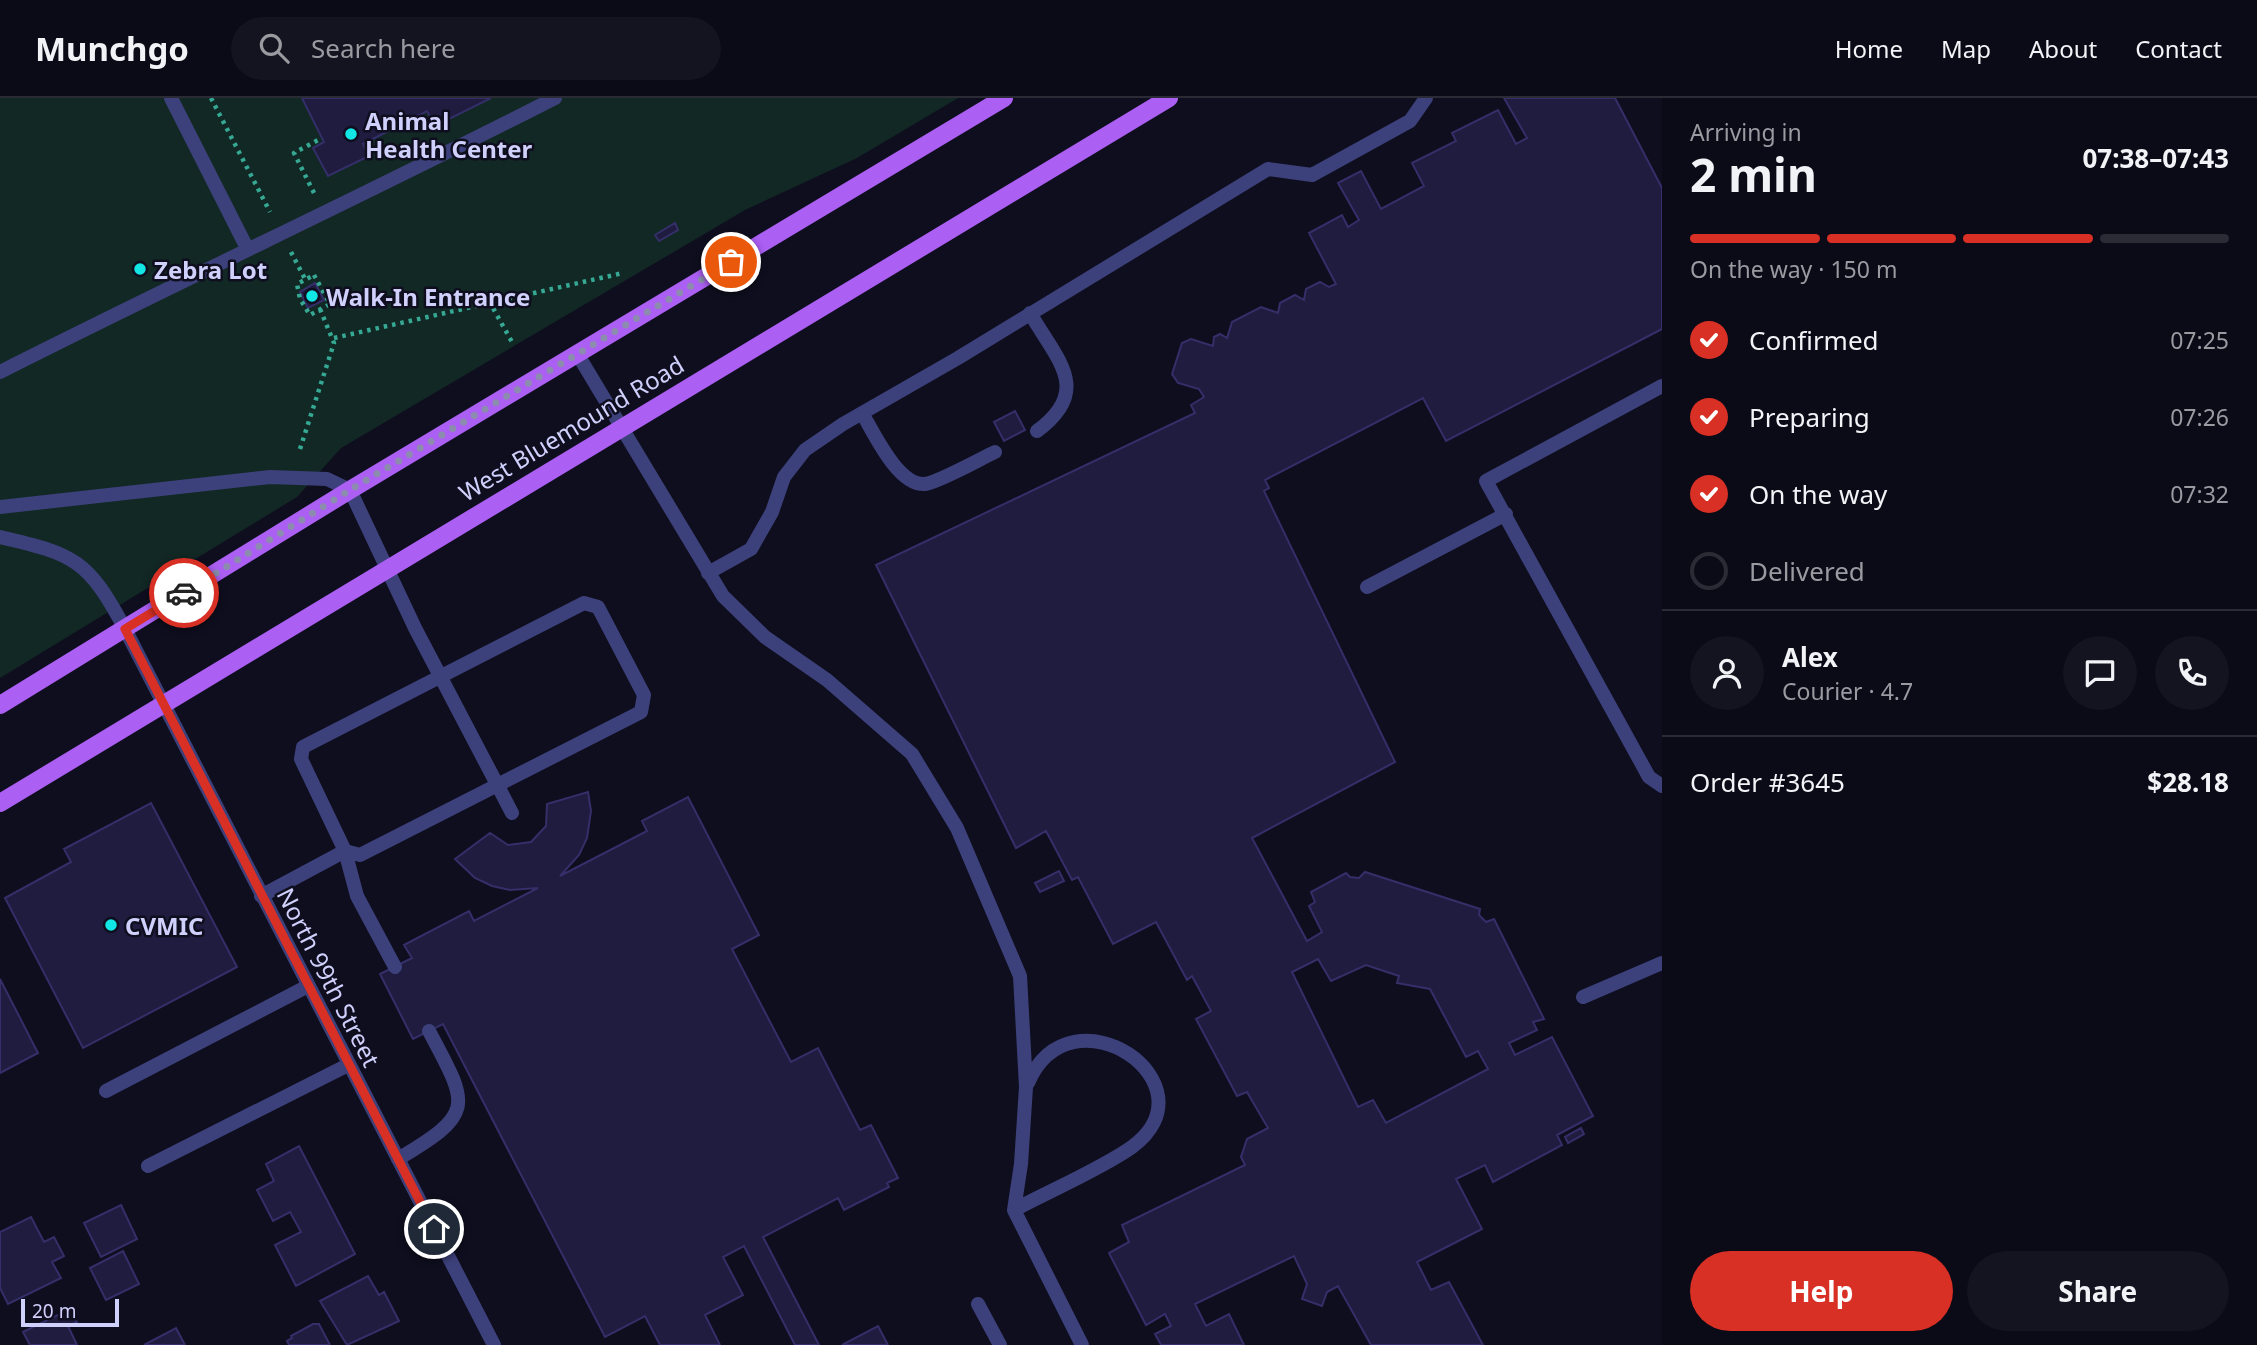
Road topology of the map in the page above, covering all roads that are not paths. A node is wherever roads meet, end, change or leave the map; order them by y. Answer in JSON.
{"nodes":[{"id":1,"x":171,"y":98,"type":"edge"},
{"id":2,"x":555,"y":98,"type":"edge"},
{"id":3,"x":1004,"y":98,"type":"edge"},
{"id":4,"x":1169,"y":98,"type":"edge"},
{"id":5,"x":1426,"y":98,"type":"edge"},
{"id":6,"x":247,"y":248,"type":"junction"},
{"id":7,"x":1030,"y":313,"type":"junction"},
{"id":8,"x":578,"y":355,"type":"junction"},
{"id":9,"x":0,"y":372,"type":"edge"},
{"id":10,"x":1662,"y":386,"type":"edge"},
{"id":11,"x":862,"y":413,"type":"junction"},
{"id":12,"x":619,"y":428,"type":"junction"},
{"id":13,"x":1037,"y":431,"type":"dead end"},
{"id":14,"x":995,"y":452,"type":"dead end"},
{"id":15,"x":350,"y":490,"type":"junction"},
{"id":16,"x":0,"y":507,"type":"edge"},
{"id":17,"x":1506,"y":514,"type":"junction"},
{"id":18,"x":0,"y":537,"type":"edge"},
{"id":19,"x":387,"y":568,"type":"junction"},
{"id":20,"x":708,"y":573,"type":"junction"},
{"id":21,"x":1367,"y":587,"type":"dead end"},
{"id":22,"x":125,"y":629,"type":"junction"},
{"id":23,"x":440,"y":676,"type":"junction"},
{"id":24,"x":162,"y":703,"type":"junction"},
{"id":25,"x":0,"y":705,"type":"edge"},
{"id":26,"x":498,"y":786,"type":"junction"},
{"id":27,"x":1662,"y":786,"type":"edge"},
{"id":28,"x":0,"y":803,"type":"edge"},
{"id":29,"x":512,"y":813,"type":"dead end"},
{"id":30,"x":345,"y":851,"type":"junction"},
{"id":31,"x":261,"y":896,"type":"junction"},
{"id":32,"x":1662,"y":963,"type":"edge"},
{"id":33,"x":395,"y":967,"type":"dead end"},
{"id":34,"x":308,"y":986,"type":"junction"},
{"id":35,"x":1583,"y":997,"type":"dead end"},
{"id":36,"x":429,"y":1031,"type":"dead end"},
{"id":37,"x":348,"y":1065,"type":"junction"},
{"id":38,"x":1026,"y":1087,"type":"junction"},
{"id":39,"x":106,"y":1091,"type":"dead end"},
{"id":40,"x":398,"y":1159,"type":"junction"},
{"id":41,"x":148,"y":1166,"type":"dead end"},
{"id":42,"x":1014,"y":1210,"type":"junction"},
{"id":43,"x":978,"y":1304,"type":"dead end"},
{"id":44,"x":494,"y":1345,"type":"edge"},
{"id":45,"x":1000,"y":1345,"type":"edge"},
{"id":46,"x":1082,"y":1345,"type":"edge"}],
"edges":[{"from":1,"to":6,"type":"street"},
{"from":2,"to":6,"type":"street"},
{"from":3,"to":8,"type":"main road"},
{"from":4,"to":12,"type":"main road","name":"West Bluemound Road"},
{"from":5,"to":7,"type":"street"},
{"from":6,"to":9,"type":"street"},
{"from":7,"to":11,"type":"street"},
{"from":7,"to":13,"type":"street"},
{"from":8,"to":12,"type":"street"},
{"from":8,"to":15,"type":"main road"},
{"from":10,"to":17,"type":"street"},
{"from":11,"to":14,"type":"street"},
{"from":11,"to":20,"type":"street"},
{"from":12,"to":19,"type":"main road","name":"West Bluemound Road"},
{"from":12,"to":20,"type":"street"},
{"from":15,"to":16,"type":"street"},
{"from":15,"to":19,"type":"street"},
{"from":15,"to":22,"type":"main road"},
{"from":17,"to":21,"type":"street"},
{"from":17,"to":27,"type":"street"},
{"from":18,"to":22,"type":"street","name":"North 99th Street"},
{"from":19,"to":23,"type":"street"},
{"from":19,"to":24,"type":"main road","name":"West Bluemound Road"},
{"from":20,"to":38,"type":"street"},
{"from":22,"to":24,"type":"street","name":"North 99th Street"},
{"from":22,"to":25,"type":"main road"},
{"from":23,"to":26,"type":"street"},
{"from":23,"to":26,"type":"street"},
{"from":23,"to":30,"type":"street"},
{"from":24,"to":28,"type":"main road","name":"West Bluemound Road"},
{"from":24,"to":31,"type":"street","name":"North 99th Street"},
{"from":26,"to":29,"type":"street"},
{"from":26,"to":30,"type":"street"},
{"from":30,"to":31,"type":"street"},
{"from":30,"to":33,"type":"street"},
{"from":31,"to":34,"type":"street","name":"North 99th Street"},
{"from":32,"to":35,"type":"street"},
{"from":34,"to":37,"type":"street","name":"North 99th Street"},
{"from":34,"to":39,"type":"street"},
{"from":36,"to":40,"type":"street"},
{"from":37,"to":40,"type":"street","name":"North 99th Street"},
{"from":37,"to":41,"type":"street"},
{"from":38,"to":42,"type":"street"},
{"from":38,"to":42,"type":"street"},
{"from":40,"to":44,"type":"street","name":"North 99th Street"},
{"from":42,"to":46,"type":"street"},
{"from":43,"to":45,"type":"street"}]}
